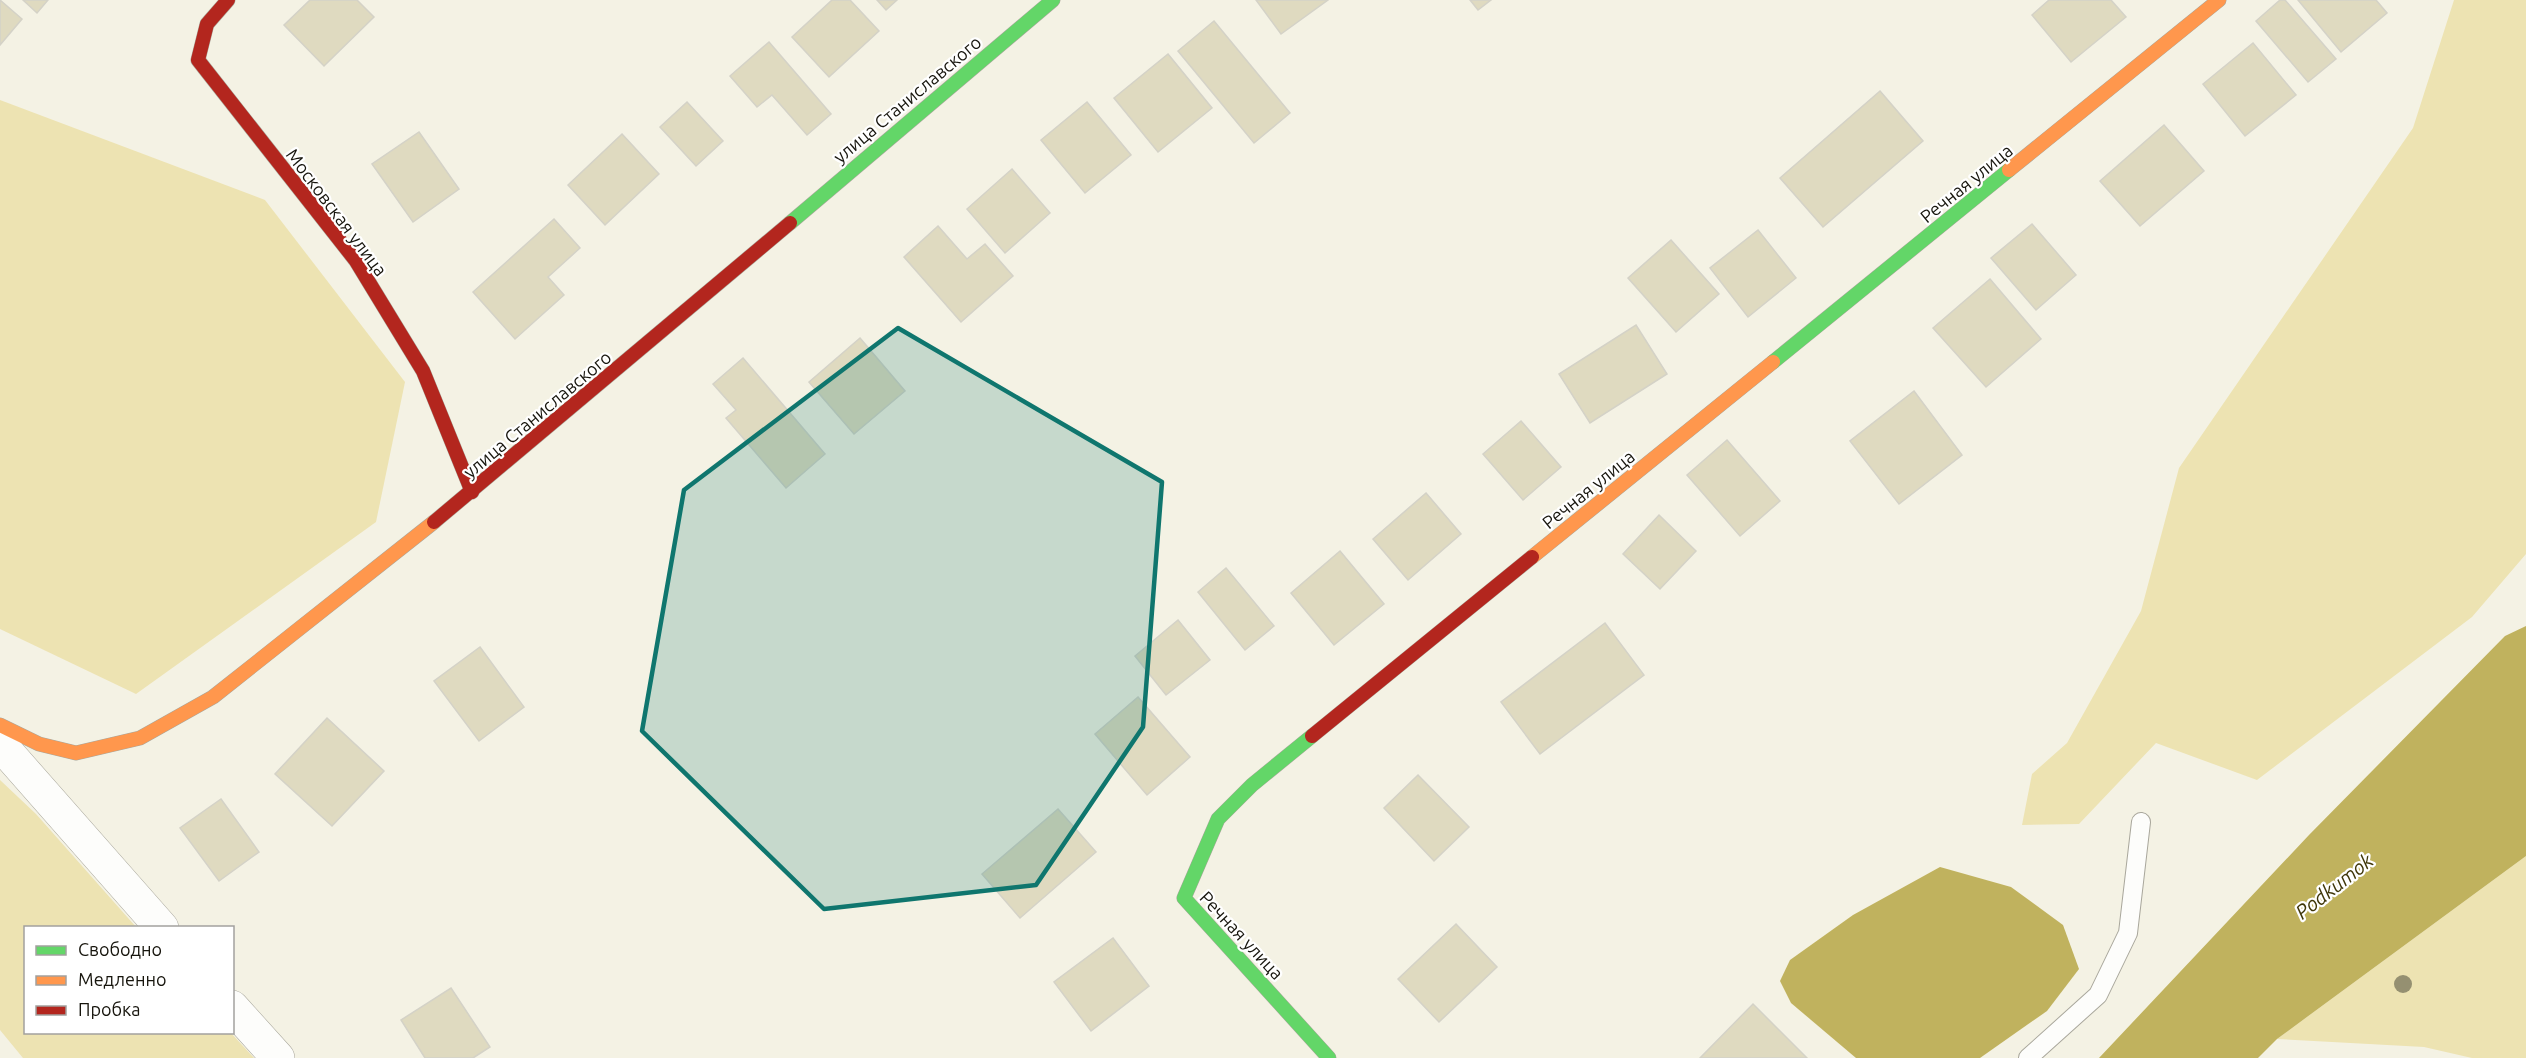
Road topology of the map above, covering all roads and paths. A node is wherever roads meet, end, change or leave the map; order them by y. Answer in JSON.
{"nodes":[{"id":1,"x":228,"y":0,"type":"edge"},
{"id":2,"x":1053,"y":0,"type":"edge"},
{"id":3,"x":2219,"y":0,"type":"edge"},
{"id":4,"x":472,"y":492,"type":"junction"},
{"id":5,"x":0,"y":725,"type":"edge"},
{"id":6,"x":0,"y":744,"type":"edge"},
{"id":7,"x":2141,"y":822,"type":"dead end"},
{"id":8,"x":161,"y":926,"type":"edge"},
{"id":9,"x":234,"y":1009,"type":"edge"},
{"id":10,"x":278,"y":1058,"type":"edge"},
{"id":11,"x":1329,"y":1058,"type":"edge"},
{"id":12,"x":2028,"y":1058,"type":"edge"}],
"edges":[{"from":1,"to":4,"type":"street","name":"Московская улица"},
{"from":2,"to":4,"type":"street","name":"улица Станиславского"},
{"from":3,"to":11,"type":"street","name":"Речная улица"},
{"from":4,"to":5,"type":"street","name":"улица Станиславского"},
{"from":6,"to":8,"type":"street"},
{"from":7,"to":12,"type":"lane"},
{"from":9,"to":10,"type":"street"}]}
